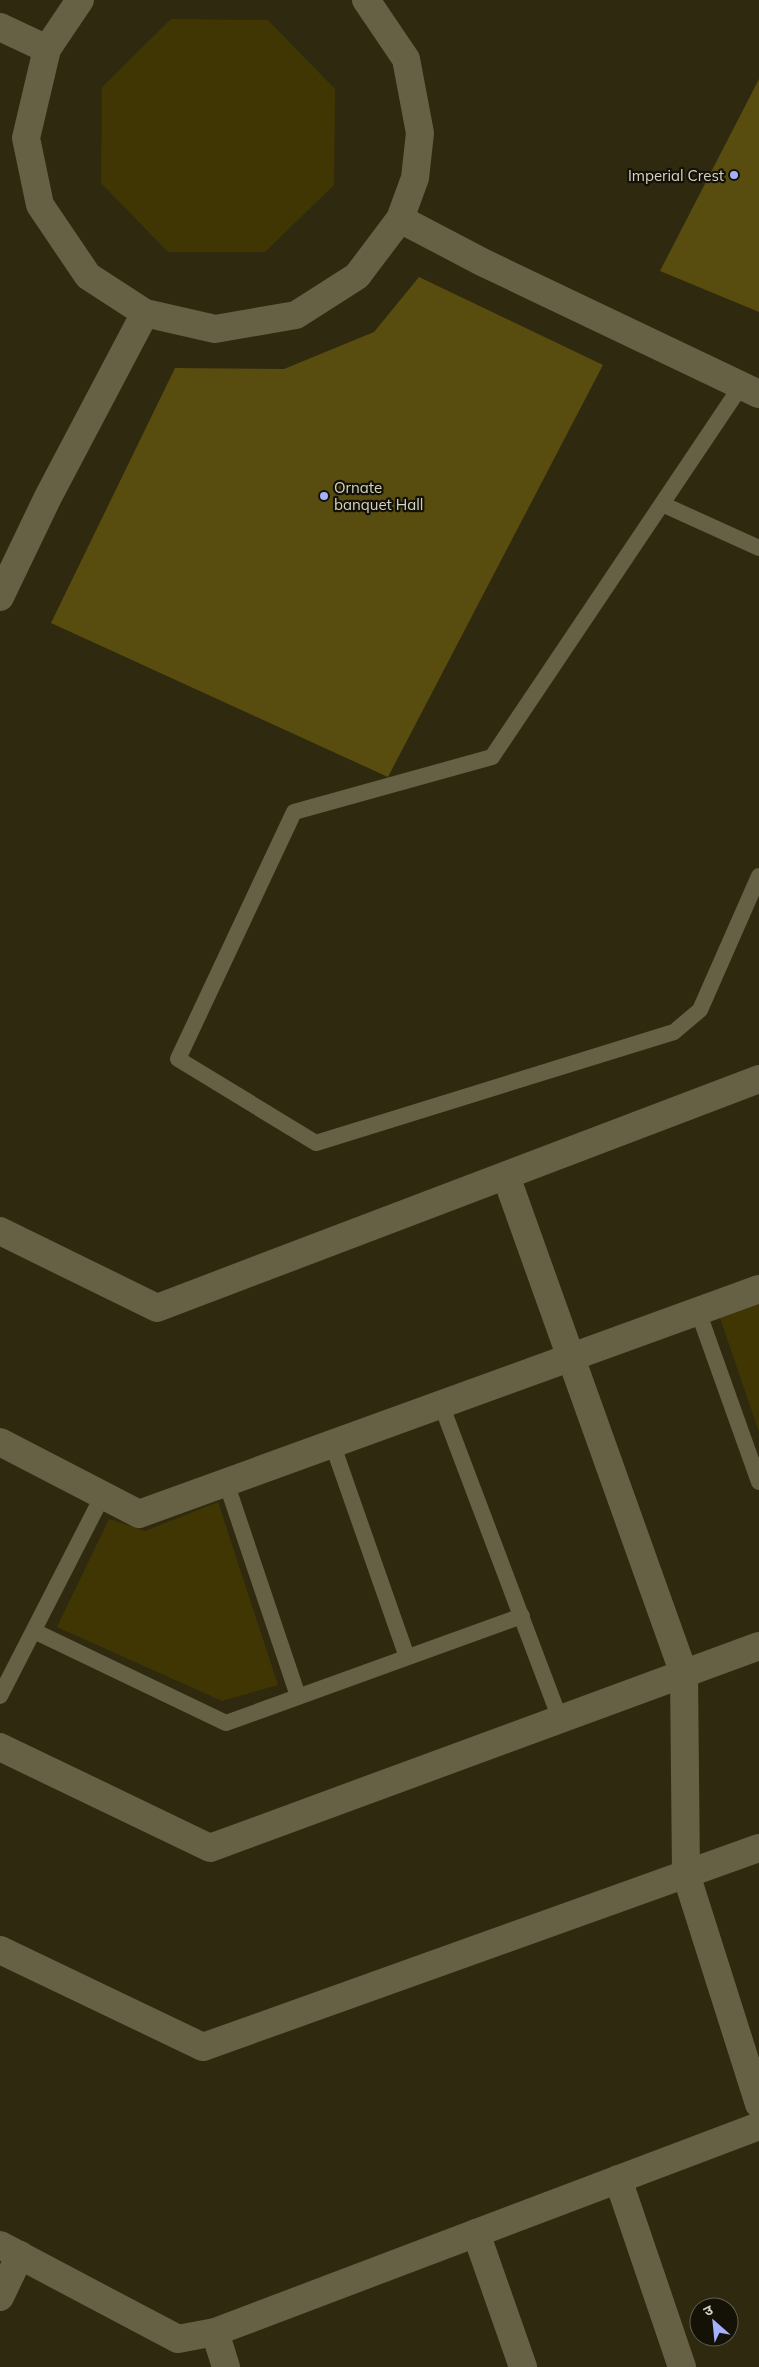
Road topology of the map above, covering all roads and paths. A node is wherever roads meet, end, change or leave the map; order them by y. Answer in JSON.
{"nodes":[{"id":1,"x":80,"y":0,"type":"edge"},
{"id":2,"x":366,"y":0,"type":"edge"},
{"id":3,"x":0,"y":27,"type":"edge"},
{"id":4,"x":47,"y":49,"type":"junction"},
{"id":5,"x":400,"y":219,"type":"junction"},
{"id":6,"x":145,"y":313,"type":"junction"},
{"id":7,"x":750,"y":390,"type":"edge"},
{"id":8,"x":662,"y":504,"type":"junction"},
{"id":9,"x":759,"y":548,"type":"edge"},
{"id":10,"x":0,"y":597,"type":"edge"},
{"id":11,"x":759,"y":876,"type":"edge"},
{"id":12,"x":759,"y":1079,"type":"edge"},
{"id":13,"x":506,"y":1176,"type":"junction"},
{"id":14,"x":0,"y":1231,"type":"edge"},
{"id":15,"x":759,"y":1289,"type":"edge"},
{"id":16,"x":698,"y":1311,"type":"junction"},
{"id":17,"x":571,"y":1357,"type":"junction"},
{"id":18,"x":441,"y":1404,"type":"junction"},
{"id":19,"x":0,"y":1442,"type":"edge"},
{"id":20,"x":332,"y":1443,"type":"junction"},
{"id":21,"x":226,"y":1482,"type":"junction"},
{"id":22,"x":759,"y":1482,"type":"edge"},
{"id":23,"x":103,"y":1495,"type":"junction"},
{"id":24,"x":522,"y":1616,"type":"junction"},
{"id":25,"x":34,"y":1631,"type":"junction"},
{"id":26,"x":759,"y":1646,"type":"edge"},
{"id":27,"x":407,"y":1657,"type":"junction"},
{"id":28,"x":684,"y":1674,"type":"junction"},
{"id":29,"x":0,"y":1696,"type":"edge"},
{"id":30,"x":298,"y":1696,"type":"junction"},
{"id":31,"x":560,"y":1719,"type":"junction"},
{"id":32,"x":0,"y":1747,"type":"edge"},
{"id":33,"x":759,"y":1848,"type":"edge"},
{"id":34,"x":686,"y":1874,"type":"junction"},
{"id":35,"x":0,"y":1950,"type":"edge"},
{"id":36,"x":752,"y":2056,"type":"edge"},
{"id":37,"x":759,"y":2104,"type":"edge"},
{"id":38,"x":759,"y":2126,"type":"edge"},
{"id":39,"x":618,"y":2179,"type":"junction"},
{"id":40,"x":476,"y":2233,"type":"junction"},
{"id":41,"x":10,"y":2250,"type":"edge"},
{"id":42,"x":0,"y":2297,"type":"edge"},
{"id":43,"x":215,"y":2332,"type":"junction"},
{"id":44,"x":226,"y":2367,"type":"edge"},
{"id":45,"x":523,"y":2367,"type":"edge"},
{"id":46,"x":682,"y":2367,"type":"edge"}],
"edges":[{"from":1,"to":4,"type":"street"},
{"from":2,"to":5,"type":"street"},
{"from":3,"to":4,"type":"street"},
{"from":4,"to":6,"type":"street"},
{"from":5,"to":6,"type":"street"},
{"from":5,"to":7,"type":"street"},
{"from":6,"to":10,"type":"street"},
{"from":7,"to":8,"type":"lane"},
{"from":8,"to":9,"type":"lane"},
{"from":8,"to":11,"type":"lane"},
{"from":12,"to":13,"type":"street"},
{"from":13,"to":14,"type":"street"},
{"from":13,"to":17,"type":"street"},
{"from":15,"to":16,"type":"street"},
{"from":16,"to":17,"type":"street"},
{"from":16,"to":22,"type":"lane"},
{"from":17,"to":18,"type":"street"},
{"from":17,"to":28,"type":"street"},
{"from":18,"to":20,"type":"street"},
{"from":18,"to":24,"type":"lane"},
{"from":19,"to":23,"type":"street"},
{"from":20,"to":21,"type":"street"},
{"from":20,"to":27,"type":"lane"},
{"from":21,"to":23,"type":"street"},
{"from":21,"to":30,"type":"lane"},
{"from":23,"to":25,"type":"lane"},
{"from":24,"to":27,"type":"lane"},
{"from":24,"to":31,"type":"lane"},
{"from":25,"to":29,"type":"lane"},
{"from":25,"to":30,"type":"lane"},
{"from":26,"to":28,"type":"street"},
{"from":27,"to":30,"type":"lane"},
{"from":28,"to":31,"type":"street"},
{"from":28,"to":34,"type":"street"},
{"from":31,"to":32,"type":"street"},
{"from":33,"to":34,"type":"street"},
{"from":34,"to":35,"type":"street"},
{"from":34,"to":36,"type":"street"},
{"from":36,"to":37,"type":"street"},
{"from":38,"to":39,"type":"street"},
{"from":39,"to":40,"type":"street"},
{"from":39,"to":46,"type":"street"},
{"from":40,"to":43,"type":"street"},
{"from":40,"to":45,"type":"street"},
{"from":41,"to":42,"type":"street"},
{"from":41,"to":43,"type":"street"},
{"from":43,"to":44,"type":"street"}]}
